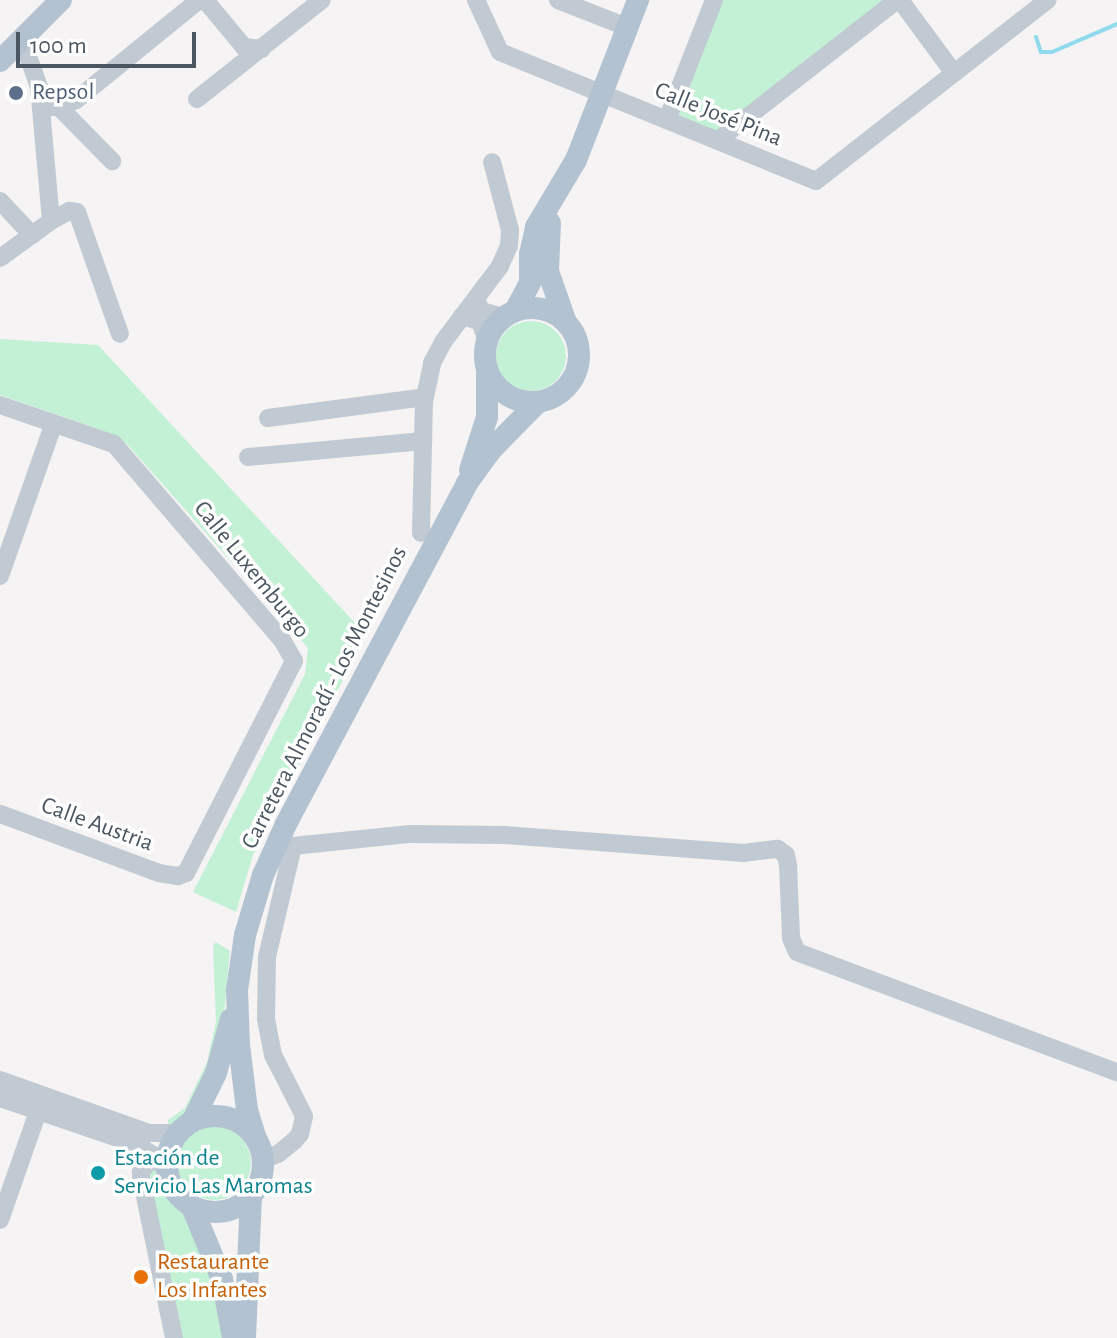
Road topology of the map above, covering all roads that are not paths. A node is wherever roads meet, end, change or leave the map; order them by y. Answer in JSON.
{"nodes":[{"id":1,"x":61,"y":0,"type":"edge"},
{"id":2,"x":202,"y":0,"type":"edge"},
{"id":3,"x":322,"y":0,"type":"edge"},
{"id":4,"x":476,"y":0,"type":"edge"},
{"id":5,"x":558,"y":0,"type":"edge"},
{"id":6,"x":638,"y":0,"type":"edge"},
{"id":7,"x":714,"y":0,"type":"edge"},
{"id":8,"x":898,"y":0,"type":"edge"},
{"id":9,"x":1048,"y":0,"type":"edge"},
{"id":10,"x":43,"y":8,"type":"edge"},
{"id":11,"x":627,"y":27,"type":"junction"},
{"id":12,"x":22,"y":39,"type":"junction"},
{"id":13,"x":262,"y":49,"type":"junction"},
{"id":14,"x":2,"y":56,"type":"edge"},
{"id":15,"x":953,"y":72,"type":"junction"},
{"id":16,"x":602,"y":94,"type":"junction"},
{"id":17,"x":197,"y":99,"type":"dead end"},
{"id":18,"x":50,"y":107,"type":"junction"},
{"id":19,"x":667,"y":120,"type":"junction"},
{"id":20,"x":718,"y":140,"type":"junction"},
{"id":21,"x":112,"y":161,"type":"dead end"},
{"id":22,"x":492,"y":162,"type":"dead end"},
{"id":23,"x":557,"y":195,"type":"junction"},
{"id":24,"x":0,"y":201,"type":"edge"},
{"id":25,"x":51,"y":221,"type":"junction"},
{"id":26,"x":32,"y":235,"type":"junction"},
{"id":27,"x":0,"y":258,"type":"edge"},
{"id":28,"x":476,"y":299,"type":"junction"},
{"id":29,"x":509,"y":314,"type":"junction"},
{"id":30,"x":462,"y":316,"type":"junction"},
{"id":31,"x":565,"y":320,"type":"junction"},
{"id":32,"x":120,"y":334,"type":"dead end"},
{"id":33,"x":487,"y":341,"type":"junction"},
{"id":34,"x":487,"y":369,"type":"junction"},
{"id":35,"x":425,"y":397,"type":"junction"},
{"id":36,"x":538,"y":402,"type":"junction"},
{"id":37,"x":0,"y":405,"type":"edge"},
{"id":38,"x":268,"y":418,"type":"dead end"},
{"id":39,"x":54,"y":423,"type":"junction"},
{"id":40,"x":423,"y":441,"type":"junction"},
{"id":41,"x":248,"y":457,"type":"dead end"},
{"id":42,"x":467,"y":483,"type":"junction"},
{"id":43,"x":421,"y":533,"type":"dead end"},
{"id":44,"x":0,"y":576,"type":"edge"},
{"id":45,"x":0,"y":814,"type":"edge"},
{"id":46,"x":178,"y":876,"type":"joint"},
{"id":47,"x":237,"y":990,"type":"junction"},
{"id":48,"x":1117,"y":1072,"type":"edge"},
{"id":49,"x":0,"y":1080,"type":"edge"},
{"id":50,"x":0,"y":1098,"type":"edge"},
{"id":51,"x":41,"y":1102,"type":"junction"},
{"id":52,"x":185,"y":1127,"type":"junction"},
{"id":53,"x":255,"y":1136,"type":"junction"},
{"id":54,"x":263,"y":1160,"type":"junction"},
{"id":55,"x":161,"y":1163,"type":"junction"},
{"id":56,"x":251,"y":1196,"type":"junction"},
{"id":57,"x":192,"y":1207,"type":"junction"},
{"id":58,"x":0,"y":1220,"type":"edge"},
{"id":59,"x":174,"y":1338,"type":"edge"},
{"id":60,"x":233,"y":1338,"type":"edge"},
{"id":61,"x":245,"y":1338,"type":"edge"}],
"edges":[{"from":1,"to":10,"type":"main road"},
{"from":2,"to":13,"type":"street"},
{"from":2,"to":18,"type":"street"},
{"from":3,"to":13,"type":"street"},
{"from":4,"to":16,"type":"street","name":"Calle José Pina"},
{"from":5,"to":11,"type":"street"},
{"from":6,"to":11,"type":"main road"},
{"from":7,"to":19,"type":"street"},
{"from":8,"to":15,"type":"street"},
{"from":8,"to":20,"type":"street"},
{"from":9,"to":15,"type":"street"},
{"from":10,"to":12,"type":"main road"},
{"from":11,"to":16,"type":"main road"},
{"from":12,"to":14,"type":"main road"},
{"from":12,"to":18,"type":"street"},
{"from":13,"to":17,"type":"street"},
{"from":15,"to":20,"type":"street","name":"Calle José Pina"},
{"from":16,"to":19,"type":"street","name":"Calle José Pina"},
{"from":16,"to":23,"type":"main road"},
{"from":18,"to":21,"type":"street"},
{"from":18,"to":25,"type":"street"},
{"from":19,"to":20,"type":"street","name":"Calle José Pina"},
{"from":22,"to":28,"type":"street"},
{"from":23,"to":29,"type":"main road"},
{"from":23,"to":31,"type":"main road"},
{"from":24,"to":26,"type":"street"},
{"from":25,"to":26,"type":"street"},
{"from":25,"to":32,"type":"street"},
{"from":26,"to":27,"type":"street"},
{"from":28,"to":29,"type":"street"},
{"from":28,"to":30,"type":"street"},
{"from":29,"to":31,"type":"main road"},
{"from":29,"to":33,"type":"main road"},
{"from":30,"to":33,"type":"street"},
{"from":30,"to":35,"type":"street"},
{"from":31,"to":36,"type":"main road"},
{"from":33,"to":34,"type":"main road"},
{"from":34,"to":36,"type":"main road"},
{"from":34,"to":42,"type":"main road","name":"Carretera Almoradí - Los Montesinos"},
{"from":35,"to":38,"type":"street"},
{"from":35,"to":40,"type":"street"},
{"from":36,"to":42,"type":"main road","name":"Carretera Almoradí - Los Montesinos"},
{"from":37,"to":39,"type":"street"},
{"from":39,"to":44,"type":"street"},
{"from":39,"to":46,"type":"street","name":"Calle Luxemburgo"},
{"from":40,"to":41,"type":"street"},
{"from":40,"to":43,"type":"street"},
{"from":42,"to":47,"type":"main road","name":"Carretera Almoradí - Los Montesinos"},
{"from":45,"to":46,"type":"street","name":"Calle Austria"},
{"from":47,"to":52,"type":"main road","name":"Carretera Almoradí - Los Montesinos"},
{"from":47,"to":53,"type":"main road","name":"Carretera Almoradí - Los Montesinos"},
{"from":48,"to":54,"type":"street"},
{"from":49,"to":51,"type":"street"},
{"from":50,"to":51,"type":"street"},
{"from":51,"to":52,"type":"street"},
{"from":51,"to":55,"type":"street"},
{"from":51,"to":58,"type":"street"},
{"from":52,"to":53,"type":"main road"},
{"from":52,"to":55,"type":"main road"},
{"from":53,"to":54,"type":"main road"},
{"from":54,"to":56,"type":"main road"},
{"from":55,"to":57,"type":"main road"},
{"from":55,"to":59,"type":"street"},
{"from":56,"to":57,"type":"main road"},
{"from":56,"to":61,"type":"main road"},
{"from":57,"to":60,"type":"main road"}]}
